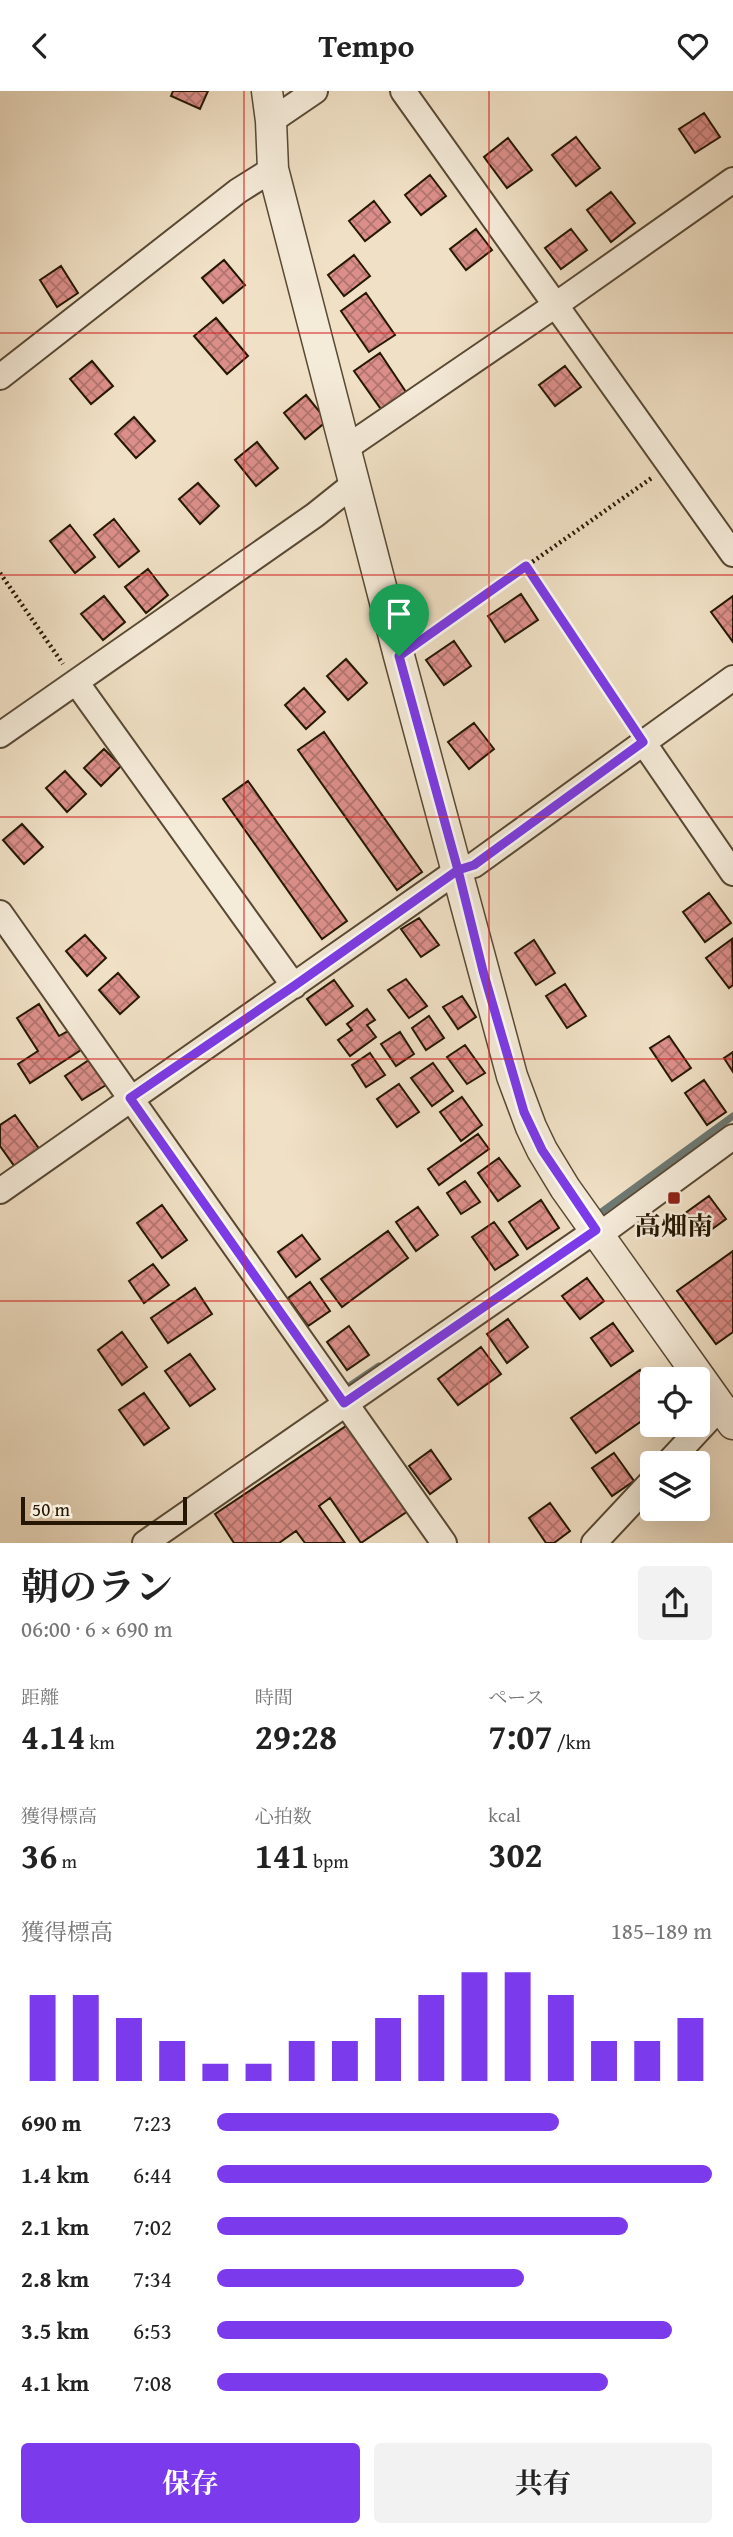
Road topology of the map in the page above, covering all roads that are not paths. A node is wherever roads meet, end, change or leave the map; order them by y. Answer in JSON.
{"nodes":[{"id":1,"x":267,"y":91,"type":"edge"},
{"id":2,"x":315,"y":91,"type":"edge"},
{"id":3,"x":403,"y":91,"type":"edge"},
{"id":4,"x":271,"y":121,"type":"junction"},
{"id":5,"x":272,"y":170,"type":"junction"},
{"id":6,"x":733,"y":180,"type":"edge"},
{"id":7,"x":557,"y":304,"type":"junction"},
{"id":8,"x":0,"y":377,"type":"edge"},
{"id":9,"x":346,"y":448,"type":"junction"},
{"id":10,"x":355,"y":483,"type":"junction"},
{"id":11,"x":733,"y":554,"type":"edge"},
{"id":12,"x":733,"y":678,"type":"edge"},
{"id":13,"x":76,"y":682,"type":"junction"},
{"id":14,"x":0,"y":735,"type":"edge"},
{"id":15,"x":643,"y":742,"type":"junction"},
{"id":16,"x":458,"y":870,"type":"junction"},
{"id":17,"x":733,"y":873,"type":"edge"},
{"id":18,"x":0,"y":913,"type":"edge"},
{"id":19,"x":294,"y":986,"type":"junction"},
{"id":20,"x":130,"y":1098,"type":"junction"},
{"id":21,"x":733,"y":1137,"type":"edge"},
{"id":22,"x":0,"y":1191,"type":"edge"},
{"id":23,"x":593,"y":1227,"type":"junction"},
{"id":24,"x":344,"y":1403,"type":"junction"},
{"id":25,"x":727,"y":1415,"type":"edge"},
{"id":26,"x":683,"y":1451,"type":"edge"},
{"id":27,"x":640,"y":1494,"type":"edge"},
{"id":28,"x":145,"y":1543,"type":"edge"},
{"id":29,"x":444,"y":1543,"type":"edge"},
{"id":30,"x":594,"y":1543,"type":"edge"}],
"edges":[{"from":1,"to":4,"type":"street"},
{"from":2,"to":4,"type":"street"},
{"from":3,"to":7,"type":"street"},
{"from":4,"to":5,"type":"street"},
{"from":5,"to":8,"type":"street"},
{"from":5,"to":9,"type":"street"},
{"from":6,"to":7,"type":"street"},
{"from":7,"to":9,"type":"street"},
{"from":7,"to":11,"type":"street"},
{"from":9,"to":10,"type":"street"},
{"from":10,"to":13,"type":"street"},
{"from":10,"to":16,"type":"street"},
{"from":12,"to":15,"type":"street"},
{"from":13,"to":14,"type":"street"},
{"from":13,"to":19,"type":"street"},
{"from":15,"to":16,"type":"street"},
{"from":15,"to":17,"type":"street"},
{"from":16,"to":19,"type":"street"},
{"from":16,"to":23,"type":"street"},
{"from":18,"to":20,"type":"street"},
{"from":19,"to":20,"type":"street"},
{"from":20,"to":22,"type":"street"},
{"from":20,"to":24,"type":"street"},
{"from":21,"to":23,"type":"street"},
{"from":23,"to":24,"type":"street"},
{"from":23,"to":25,"type":"street"},
{"from":24,"to":28,"type":"street"},
{"from":24,"to":29,"type":"street"},
{"from":25,"to":26,"type":"street"},
{"from":27,"to":30,"type":"street"}]}
